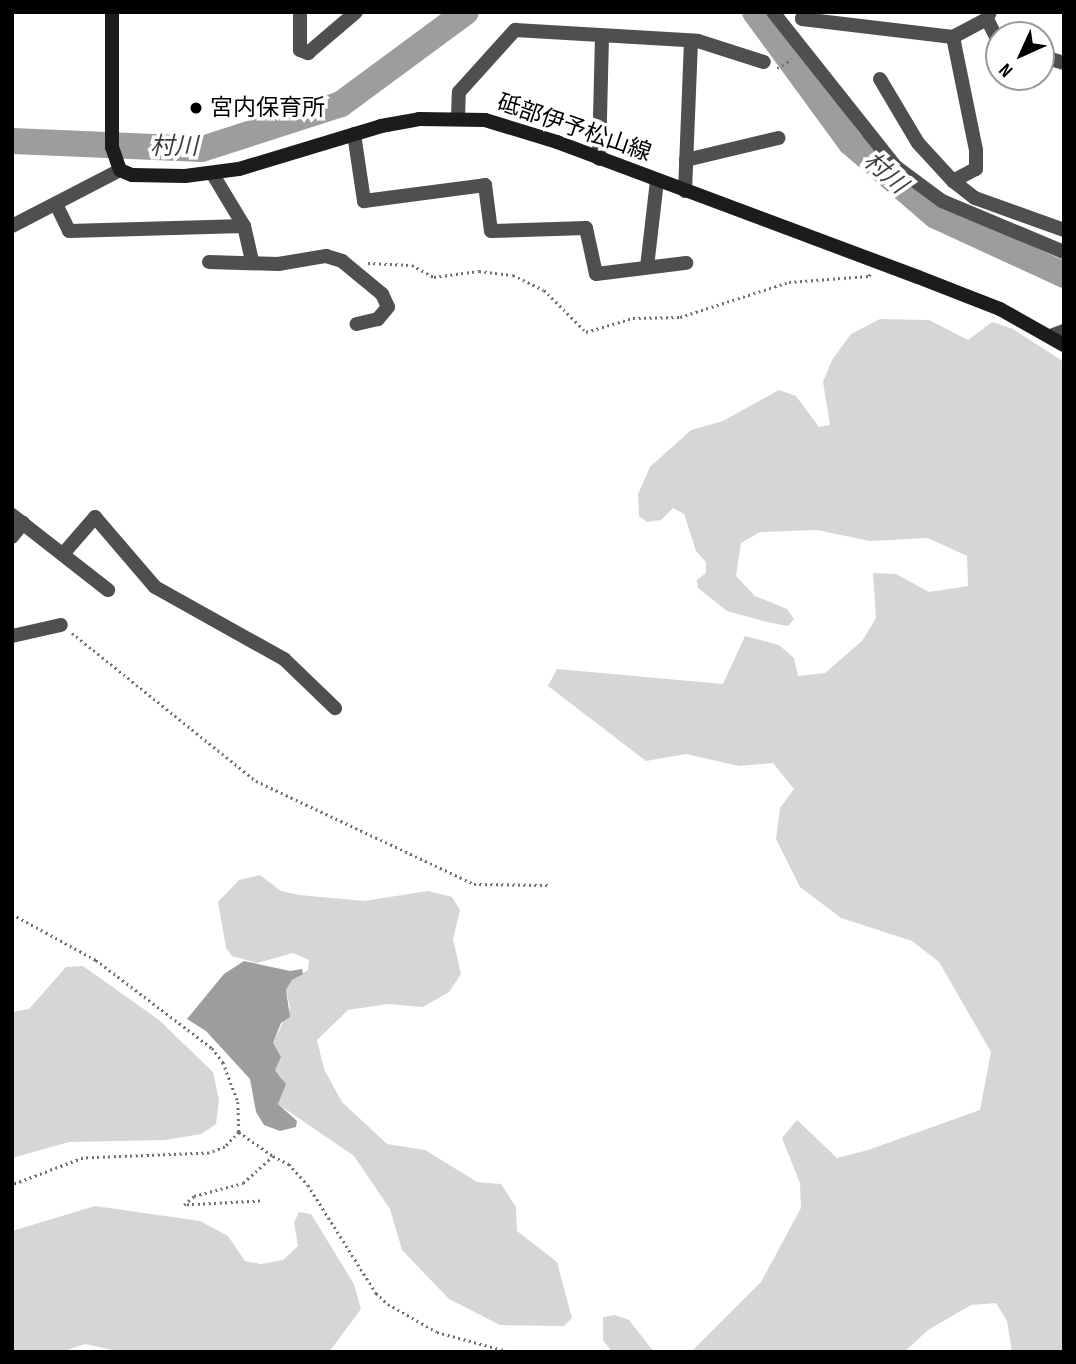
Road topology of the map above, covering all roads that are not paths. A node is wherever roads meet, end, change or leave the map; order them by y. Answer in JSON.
{"nodes":[{"id":1,"x":112,"y":12,"type":"edge"},
{"id":2,"x":300,"y":12,"type":"edge"},
{"id":3,"x":356,"y":12,"type":"edge"},
{"id":4,"x":774,"y":12,"type":"edge"},
{"id":5,"x":804,"y":12,"type":"edge"},
{"id":6,"x":988,"y":16,"type":"edge"},
{"id":7,"x":602,"y":36,"type":"junction"},
{"id":8,"x":953,"y":37,"type":"junction"},
{"id":9,"x":691,"y":41,"type":"junction"},
{"id":10,"x":764,"y":62,"type":"dead end"},
{"id":11,"x":880,"y":79,"type":"dead end"},
{"id":12,"x":458,"y":117,"type":"junction"},
{"id":13,"x":355,"y":134,"type":"junction"},
{"id":14,"x":778,"y":138,"type":"dead end"},
{"id":15,"x":599,"y":159,"type":"junction"},
{"id":16,"x":686,"y":160,"type":"junction"},
{"id":17,"x":120,"y":170,"type":"junction"},
{"id":18,"x":212,"y":173,"type":"junction"},
{"id":19,"x":657,"y":181,"type":"junction"},
{"id":20,"x":953,"y":181,"type":"junction"},
{"id":21,"x":685,"y":191,"type":"junction"},
{"id":22,"x":55,"y":204,"type":"junction"},
{"id":23,"x":12,"y":226,"type":"edge"},
{"id":24,"x":244,"y":226,"type":"junction"},
{"id":25,"x":1064,"y":230,"type":"edge"},
{"id":26,"x":1063,"y":251,"type":"edge"},
{"id":27,"x":252,"y":261,"type":"junction"},
{"id":28,"x":209,"y":262,"type":"dead end"},
{"id":29,"x":686,"y":264,"type":"dead end"},
{"id":30,"x":647,"y":267,"type":"junction"},
{"id":31,"x":357,"y":324,"type":"dead end"},
{"id":32,"x":1060,"y":337,"type":"edge"},
{"id":33,"x":18,"y":519,"type":"edge"},
{"id":34,"x":12,"y":537,"type":"edge"},
{"id":35,"x":64,"y":554,"type":"junction"},
{"id":36,"x":108,"y":590,"type":"dead end"},
{"id":37,"x":61,"y":625,"type":"road end"},
{"id":38,"x":12,"y":636,"type":"edge"},
{"id":39,"x":335,"y":708,"type":"dead end"}],
"edges":[{"from":1,"to":17,"type":"main road"},
{"from":2,"to":3,"type":"street"},
{"from":4,"to":26,"type":"street"},
{"from":5,"to":8,"type":"street"},
{"from":6,"to":8,"type":"street"},
{"from":7,"to":9,"type":"street"},
{"from":7,"to":12,"type":"street"},
{"from":7,"to":15,"type":"street"},
{"from":8,"to":20,"type":"street"},
{"from":9,"to":10,"type":"street"},
{"from":9,"to":16,"type":"street"},
{"from":11,"to":20,"type":"street"},
{"from":12,"to":13,"type":"main road","name":"砥部伊予松山線"},
{"from":12,"to":15,"type":"main road","name":"砥部伊予松山線"},
{"from":13,"to":18,"type":"main road","name":"砥部伊予松山線"},
{"from":13,"to":30,"type":"street"},
{"from":14,"to":16,"type":"street"},
{"from":15,"to":19,"type":"main road","name":"砥部伊予松山線"},
{"from":16,"to":21,"type":"street"},
{"from":17,"to":18,"type":"main road","name":"砥部伊予松山線"},
{"from":17,"to":22,"type":"street"},
{"from":18,"to":24,"type":"street"},
{"from":19,"to":21,"type":"main road","name":"砥部伊予松山線"},
{"from":19,"to":30,"type":"street"},
{"from":20,"to":25,"type":"street"},
{"from":21,"to":32,"type":"main road","name":"砥部伊予松山線"},
{"from":22,"to":23,"type":"street"},
{"from":22,"to":24,"type":"street"},
{"from":24,"to":27,"type":"street"},
{"from":27,"to":28,"type":"street"},
{"from":27,"to":31,"type":"street"},
{"from":29,"to":30,"type":"street"},
{"from":33,"to":34,"type":"street"},
{"from":33,"to":35,"type":"street"},
{"from":35,"to":36,"type":"street"},
{"from":35,"to":39,"type":"street"},
{"from":37,"to":38,"type":"street"}]}
